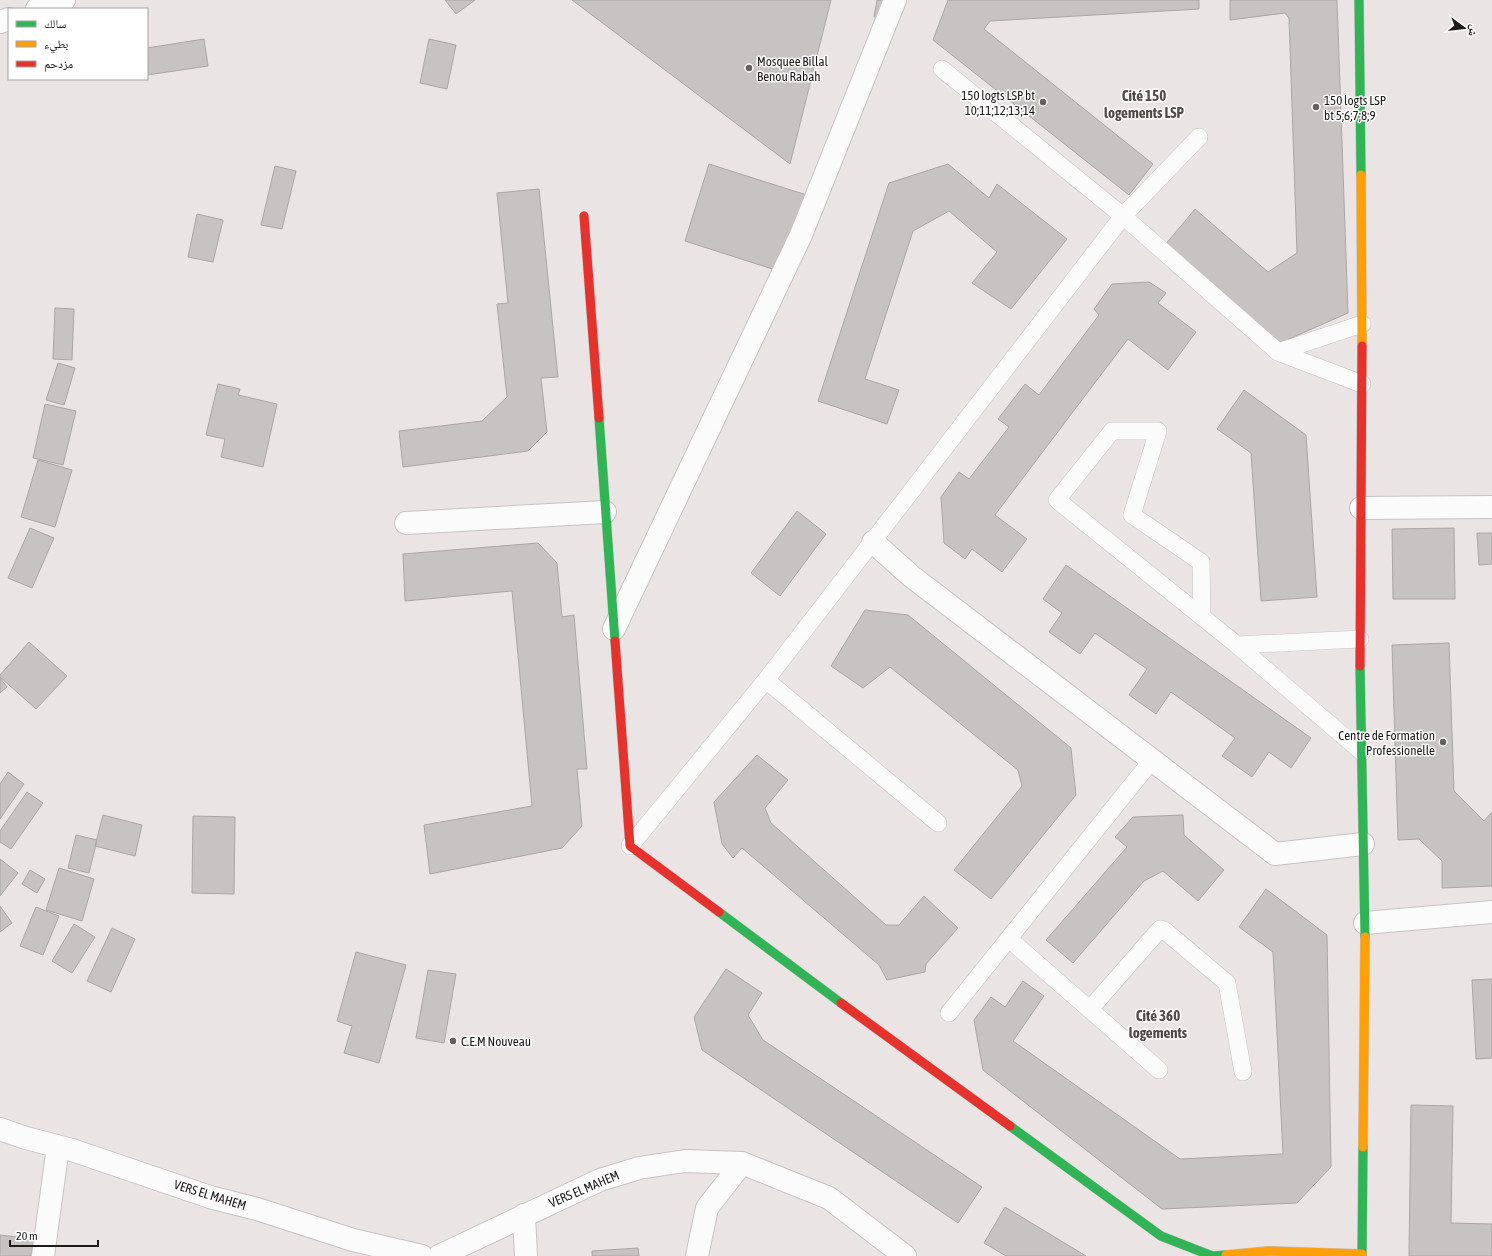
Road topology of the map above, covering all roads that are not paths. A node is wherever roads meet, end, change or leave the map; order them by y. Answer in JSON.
{"nodes":[{"id":1,"x":64,"y":0,"type":"edge"},
{"id":2,"x":895,"y":0,"type":"edge"},
{"id":3,"x":1359,"y":0,"type":"edge"},
{"id":4,"x":40,"y":8,"type":"edge"},
{"id":5,"x":942,"y":69,"type":"dead end"},
{"id":6,"x":1199,"y":137,"type":"dead end"},
{"id":7,"x":584,"y":216,"type":"dead end"},
{"id":8,"x":1123,"y":216,"type":"junction"},
{"id":9,"x":1362,"y":324,"type":"junction"},
{"id":10,"x":1278,"y":352,"type":"junction"},
{"id":11,"x":1362,"y":384,"type":"junction"},
{"id":12,"x":1492,"y":507,"type":"edge"},
{"id":13,"x":1361,"y":508,"type":"junction"},
{"id":14,"x":605,"y":512,"type":"junction"},
{"id":15,"x":406,"y":523,"type":"dead end"},
{"id":16,"x":873,"y":542,"type":"junction"},
{"id":17,"x":1202,"y":617,"type":"junction"},
{"id":18,"x":614,"y":629,"type":"junction"},
{"id":19,"x":1360,"y":639,"type":"junction"},
{"id":20,"x":1237,"y":645,"type":"junction"},
{"id":21,"x":766,"y":680,"type":"junction"},
{"id":22,"x":1362,"y":752,"type":"junction"},
{"id":23,"x":1152,"y":760,"type":"junction"},
{"id":24,"x":938,"y":823,"type":"dead end"},
{"id":25,"x":1363,"y":844,"type":"junction"},
{"id":26,"x":630,"y":846,"type":"junction"},
{"id":27,"x":1492,"y":912,"type":"edge"},
{"id":28,"x":1365,"y":923,"type":"junction"},
{"id":29,"x":1009,"y":939,"type":"junction"},
{"id":30,"x":1090,"y":1009,"type":"junction"},
{"id":31,"x":949,"y":1013,"type":"dead end"},
{"id":32,"x":1159,"y":1070,"type":"dead end"},
{"id":33,"x":1243,"y":1072,"type":"dead end"},
{"id":34,"x":0,"y":1129,"type":"edge"},
{"id":35,"x":58,"y":1146,"type":"junction"},
{"id":36,"x":742,"y":1163,"type":"junction"},
{"id":37,"x":524,"y":1215,"type":"junction"},
{"id":38,"x":1362,"y":1255,"type":"edge"},
{"id":39,"x":43,"y":1256,"type":"edge"},
{"id":40,"x":422,"y":1256,"type":"edge"},
{"id":41,"x":439,"y":1256,"type":"edge"},
{"id":42,"x":526,"y":1256,"type":"edge"},
{"id":43,"x":697,"y":1256,"type":"edge"},
{"id":44,"x":904,"y":1256,"type":"edge"}],
"edges":[{"from":1,"to":4,"type":"street"},
{"from":2,"to":18,"type":"street"},
{"from":3,"to":9,"type":"street"},
{"from":5,"to":8,"type":"lane"},
{"from":6,"to":8,"type":"lane"},
{"from":7,"to":14,"type":"street"},
{"from":8,"to":10,"type":"lane"},
{"from":8,"to":16,"type":"lane"},
{"from":9,"to":10,"type":"lane"},
{"from":9,"to":11,"type":"street"},
{"from":10,"to":11,"type":"lane"},
{"from":11,"to":13,"type":"street"},
{"from":12,"to":13,"type":"street"},
{"from":13,"to":19,"type":"street"},
{"from":14,"to":15,"type":"street"},
{"from":14,"to":18,"type":"street"},
{"from":16,"to":21,"type":"lane"},
{"from":16,"to":23,"type":"street"},
{"from":17,"to":17,"type":"lane"},
{"from":17,"to":20,"type":"lane"},
{"from":18,"to":26,"type":"street"},
{"from":19,"to":20,"type":"lane"},
{"from":19,"to":22,"type":"street"},
{"from":20,"to":22,"type":"lane"},
{"from":21,"to":24,"type":"lane"},
{"from":21,"to":26,"type":"lane"},
{"from":22,"to":25,"type":"street"},
{"from":23,"to":25,"type":"street"},
{"from":23,"to":29,"type":"lane"},
{"from":25,"to":28,"type":"street"},
{"from":26,"to":38,"type":"street"},
{"from":27,"to":28,"type":"street"},
{"from":28,"to":38,"type":"street"},
{"from":29,"to":30,"type":"lane"},
{"from":29,"to":31,"type":"lane"},
{"from":30,"to":32,"type":"lane"},
{"from":30,"to":33,"type":"lane"},
{"from":34,"to":35,"type":"street","name":"VERS EL MAHEM"},
{"from":35,"to":39,"type":"street"},
{"from":35,"to":40,"type":"street","name":"VERS EL MAHEM"},
{"from":36,"to":37,"type":"street","name":"VERS EL MAHEM"},
{"from":36,"to":43,"type":"street"},
{"from":36,"to":44,"type":"street","name":"VERS EL MAHEM"},
{"from":37,"to":41,"type":"street","name":"VERS EL MAHEM"},
{"from":37,"to":42,"type":"street"}]}
